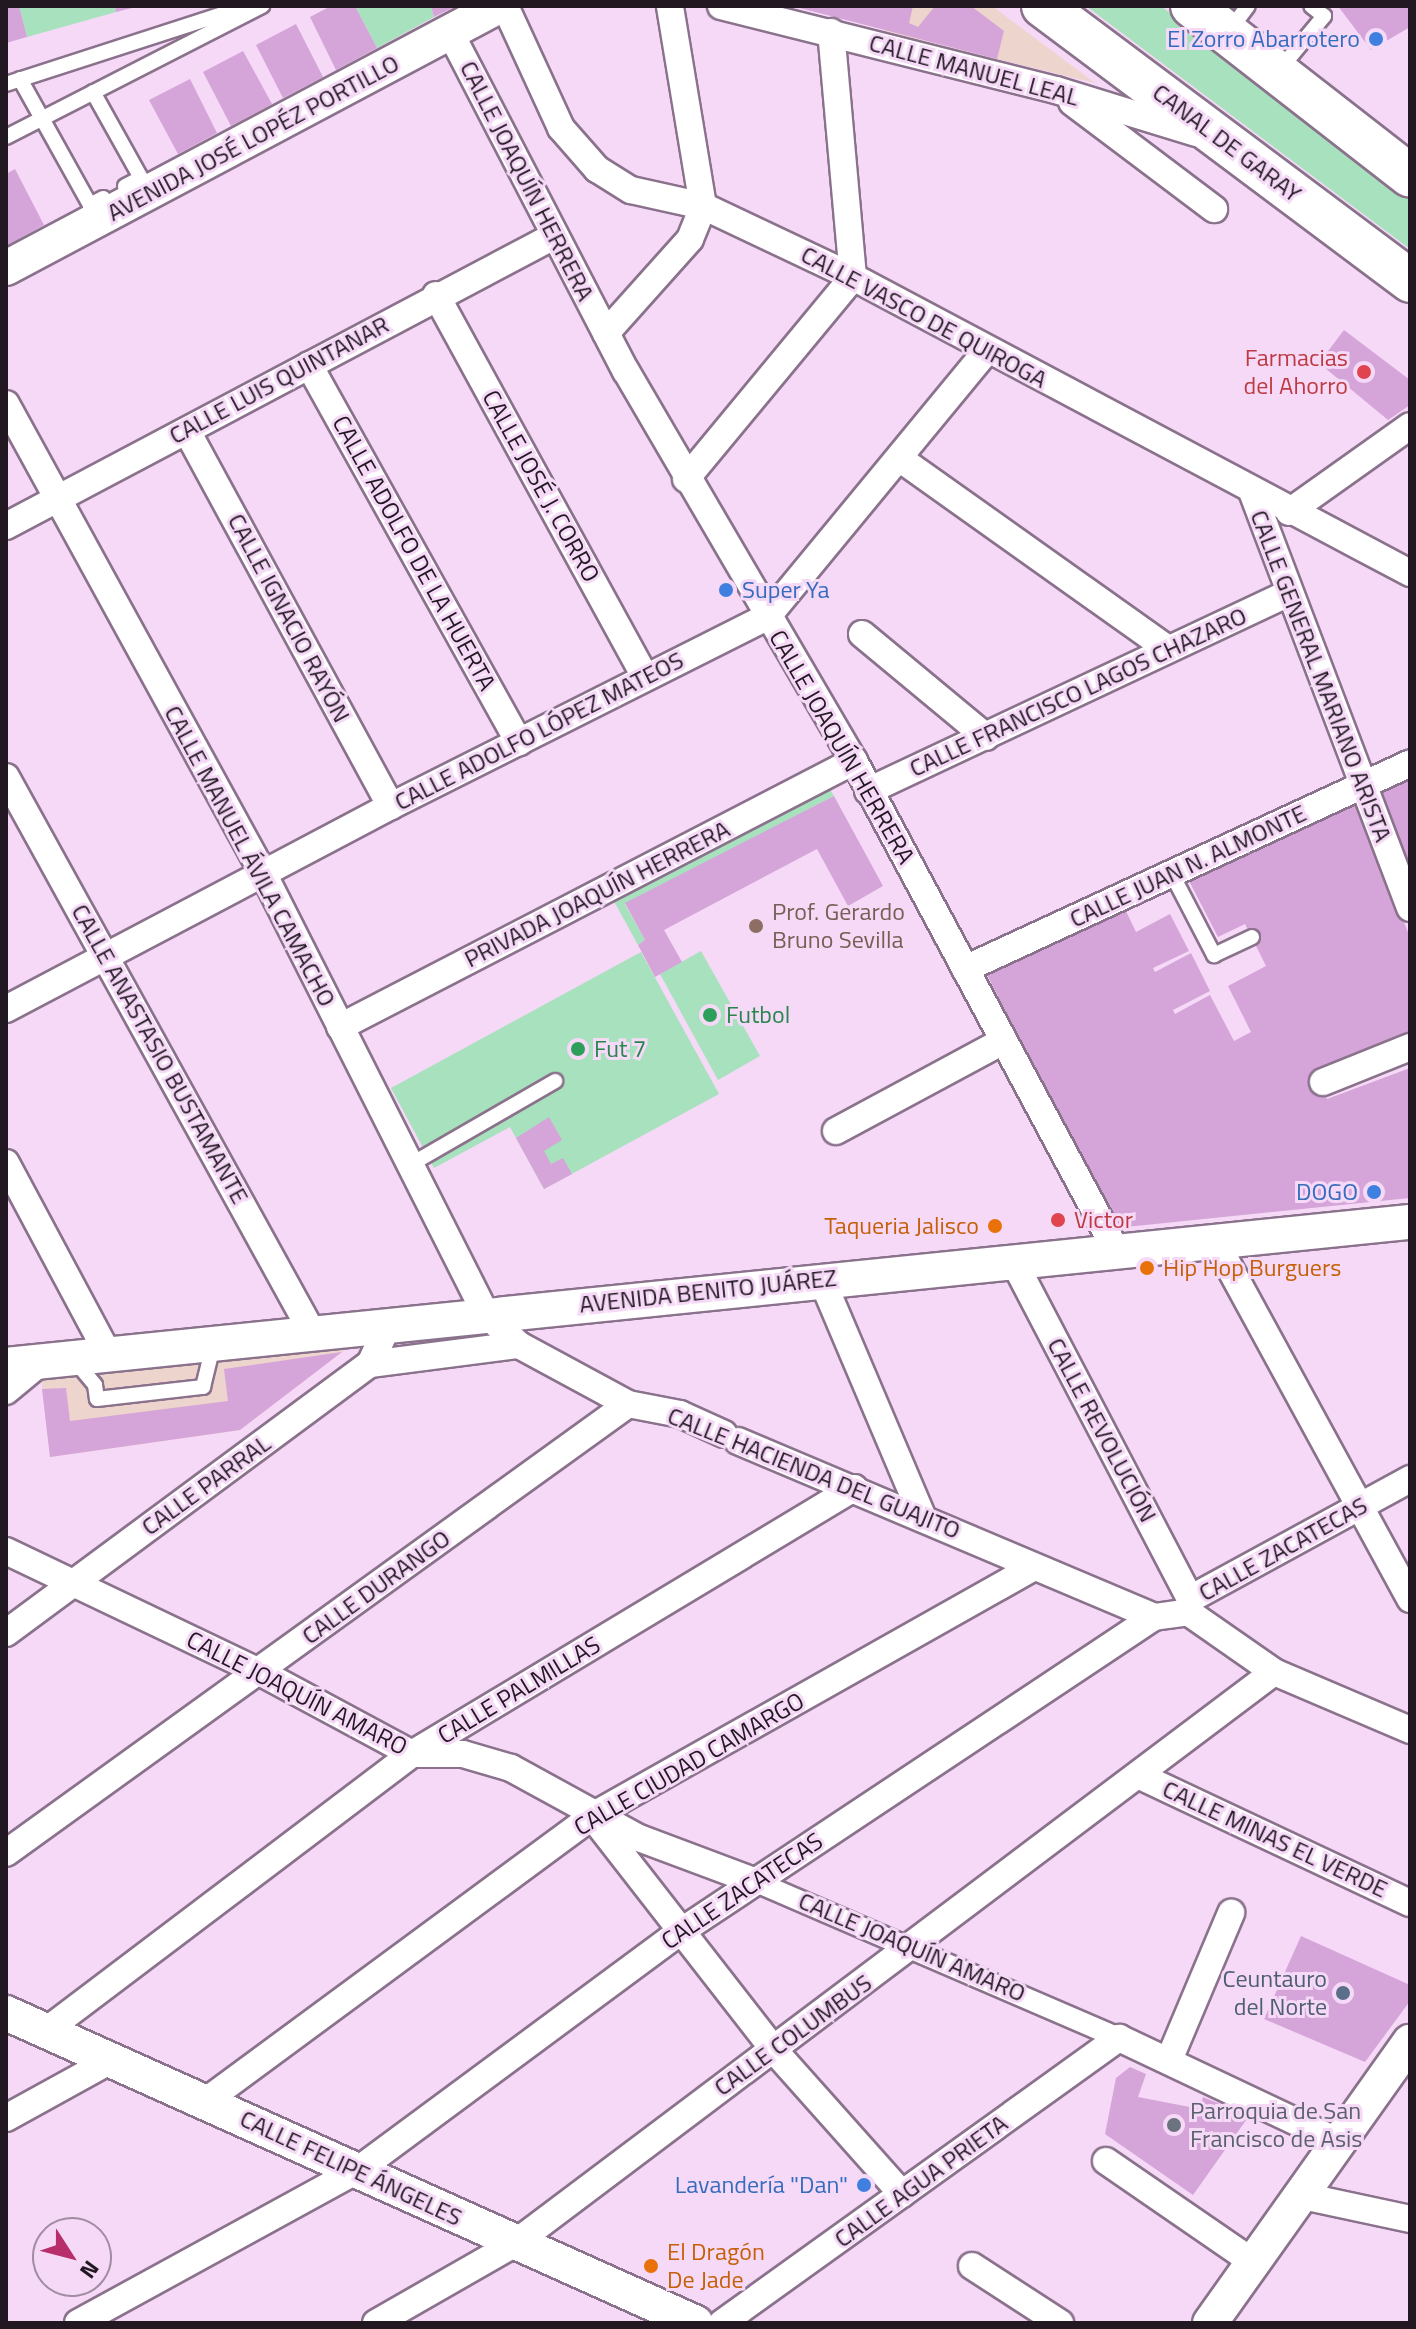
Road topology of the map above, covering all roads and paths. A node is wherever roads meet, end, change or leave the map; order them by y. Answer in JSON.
{"nodes":[{"id":1,"x":249,"y":6,"type":"edge"},
{"id":2,"x":262,"y":6,"type":"edge"},
{"id":3,"x":670,"y":6,"type":"edge"},
{"id":4,"x":721,"y":6,"type":"edge"},
{"id":5,"x":1043,"y":6,"type":"edge"},
{"id":6,"x":1192,"y":6,"type":"edge"},
{"id":7,"x":1311,"y":6,"type":"edge"},
{"id":8,"x":497,"y":7,"type":"edge"},
{"id":9,"x":1238,"y":20,"type":"edge"},
{"id":10,"x":831,"y":32,"type":"junction"},
{"id":11,"x":451,"y":34,"type":"junction"},
{"id":12,"x":1277,"y":72,"type":"junction"},
{"id":13,"x":13,"y":81,"type":"edge"},
{"id":14,"x":1056,"y":90,"type":"junction"},
{"id":15,"x":93,"y":92,"type":"junction"},
{"id":16,"x":42,"y":118,"type":"junction"},
{"id":17,"x":6,"y":137,"type":"edge"},
{"id":18,"x":1225,"y":142,"type":"junction"},
{"id":19,"x":1410,"y":176,"type":"edge"},
{"id":20,"x":703,"y":206,"type":"junction"},
{"id":21,"x":1214,"y":209,"type":"dead end"},
{"id":22,"x":554,"y":236,"type":"junction"},
{"id":23,"x":6,"y":268,"type":"edge"},
{"id":24,"x":853,"y":277,"type":"junction"},
{"id":25,"x":1410,"y":281,"type":"edge"},
{"id":26,"x":436,"y":295,"type":"junction"},
{"id":27,"x":606,"y":333,"type":"junction"},
{"id":28,"x":987,"y":350,"type":"junction"},
{"id":29,"x":309,"y":365,"type":"junction"},
{"id":30,"x":6,"y":404,"type":"edge"},
{"id":31,"x":1410,"y":426,"type":"edge"},
{"id":32,"x":187,"y":431,"type":"junction"},
{"id":33,"x":899,"y":458,"type":"junction"},
{"id":34,"x":686,"y":479,"type":"junction"},
{"id":35,"x":1251,"y":489,"type":"junction"},
{"id":36,"x":56,"y":499,"type":"junction"},
{"id":37,"x":1289,"y":512,"type":"junction"},
{"id":38,"x":6,"y":526,"type":"edge"},
{"id":39,"x":1410,"y":573,"type":"edge"},
{"id":40,"x":1288,"y":593,"type":"junction"},
{"id":41,"x":768,"y":616,"type":"junction"},
{"id":42,"x":862,"y":634,"type":"dead end"},
{"id":43,"x":1168,"y":649,"type":"junction"},
{"id":44,"x":645,"y":676,"type":"junction"},
{"id":45,"x":986,"y":737,"type":"junction"},
{"id":46,"x":519,"y":742,"type":"junction"},
{"id":47,"x":854,"y":761,"type":"junction"},
{"id":48,"x":1410,"y":763,"type":"edge"},
{"id":49,"x":6,"y":777,"type":"edge"},
{"id":50,"x":1361,"y":785,"type":"junction"},
{"id":51,"x":868,"y":791,"type":"junction"},
{"id":52,"x":391,"y":806,"type":"junction"},
{"id":53,"x":263,"y":873,"type":"junction"},
{"id":54,"x":1175,"y":880,"type":"dead end"},
{"id":55,"x":1410,"y":908,"type":"edge"},
{"id":56,"x":1252,"y":937,"type":"dead end"},
{"id":57,"x":107,"y":956,"type":"junction"},
{"id":58,"x":965,"y":969,"type":"junction"},
{"id":59,"x":6,"y":1009,"type":"edge"},
{"id":60,"x":340,"y":1027,"type":"junction"},
{"id":61,"x":1003,"y":1041,"type":"junction"},
{"id":62,"x":1410,"y":1047,"type":"edge"},
{"id":63,"x":555,"y":1081,"type":"dead end"},
{"id":64,"x":1323,"y":1082,"type":"dead end"},
{"id":65,"x":836,"y":1131,"type":"dead end"},
{"id":66,"x":6,"y":1163,"type":"edge"},
{"id":67,"x":408,"y":1166,"type":"junction"},
{"id":68,"x":1410,"y":1222,"type":"edge"},
{"id":69,"x":1214,"y":1239,"type":"junction"},
{"id":70,"x":1116,"y":1250,"type":"junction"},
{"id":71,"x":1014,"y":1262,"type":"junction"},
{"id":72,"x":822,"y":1280,"type":"junction"},
{"id":73,"x":485,"y":1313,"type":"junction"},
{"id":74,"x":389,"y":1323,"type":"junction"},
{"id":75,"x":312,"y":1332,"type":"junction"},
{"id":76,"x":215,"y":1343,"type":"junction"},
{"id":77,"x":519,"y":1345,"type":"junction"},
{"id":78,"x":108,"y":1354,"type":"junction"},
{"id":79,"x":57,"y":1360,"type":"junction"},
{"id":80,"x":370,"y":1364,"type":"junction"},
{"id":81,"x":6,"y":1365,"type":"edge"},
{"id":82,"x":6,"y":1391,"type":"edge"},
{"id":83,"x":628,"y":1404,"type":"junction"},
{"id":84,"x":1410,"y":1479,"type":"edge"},
{"id":85,"x":854,"y":1488,"type":"junction"},
{"id":86,"x":1360,"y":1507,"type":"junction"},
{"id":87,"x":922,"y":1516,"type":"junction"},
{"id":88,"x":6,"y":1551,"type":"edge"},
{"id":89,"x":1034,"y":1567,"type":"junction"},
{"id":90,"x":75,"y":1581,"type":"junction"},
{"id":91,"x":1410,"y":1599,"type":"edge"},
{"id":92,"x":1189,"y":1605,"type":"junction"},
{"id":93,"x":1154,"y":1617,"type":"junction"},
{"id":94,"x":6,"y":1633,"type":"edge"},
{"id":95,"x":258,"y":1671,"type":"junction"},
{"id":96,"x":1274,"y":1672,"type":"junction"},
{"id":97,"x":1410,"y":1730,"type":"edge"},
{"id":98,"x":412,"y":1754,"type":"junction"},
{"id":99,"x":1140,"y":1776,"type":"junction"},
{"id":100,"x":592,"y":1816,"type":"junction"},
{"id":101,"x":6,"y":1853,"type":"edge"},
{"id":102,"x":754,"y":1881,"type":"junction"},
{"id":103,"x":1410,"y":1903,"type":"edge"},
{"id":104,"x":1231,"y":1913,"type":"dead end"},
{"id":105,"x":680,"y":1932,"type":"junction"},
{"id":106,"x":915,"y":1946,"type":"junction"},
{"id":107,"x":6,"y":2013,"type":"edge"},
{"id":108,"x":47,"y":2030,"type":"junction"},
{"id":109,"x":1119,"y":2038,"type":"junction"},
{"id":110,"x":773,"y":2049,"type":"junction"},
{"id":111,"x":1407,"y":2052,"type":"edge"},
{"id":112,"x":111,"y":2060,"type":"junction"},
{"id":113,"x":1169,"y":2060,"type":"junction"},
{"id":114,"x":206,"y":2101,"type":"junction"},
{"id":115,"x":6,"y":2118,"type":"edge"},
{"id":116,"x":1337,"y":2141,"type":"junction"},
{"id":117,"x":1106,"y":2161,"type":"dead end"},
{"id":118,"x":358,"y":2170,"type":"junction"},
{"id":119,"x":902,"y":2194,"type":"junction"},
{"id":120,"x":1298,"y":2195,"type":"junction"},
{"id":121,"x":1410,"y":2219,"type":"edge"},
{"id":122,"x":514,"y":2244,"type":"junction"},
{"id":123,"x":1253,"y":2262,"type":"junction"},
{"id":124,"x":972,"y":2266,"type":"dead end"},
{"id":125,"x":1220,"y":2321,"type":"edge"},
{"id":126,"x":78,"y":2323,"type":"edge"},
{"id":127,"x":376,"y":2323,"type":"edge"},
{"id":128,"x":696,"y":2323,"type":"edge"},
{"id":129,"x":722,"y":2323,"type":"edge"},
{"id":130,"x":1060,"y":2323,"type":"edge"}],
"edges":[{"from":1,"to":13,"type":"lane"},
{"from":2,"to":15,"type":"lane"},
{"from":3,"to":20,"type":"street"},
{"from":4,"to":10,"type":"street","name":"CALLE MANUEL LEAL"},
{"from":5,"to":18,"type":"main road","name":"CANAL DE GARAY"},
{"from":6,"to":9,"type":"main road"},
{"from":7,"to":12,"type":"lane"},
{"from":8,"to":11,"type":"street","name":"AVENIDA JOSÉ LOPÉZ PORTILLO"},
{"from":8,"to":20,"type":"street","name":"CALLE VASCO DE QUIROGA"},
{"from":9,"to":12,"type":"main road"},
{"from":10,"to":14,"type":"street","name":"CALLE MANUEL LEAL"},
{"from":10,"to":24,"type":"street"},
{"from":11,"to":22,"type":"street","name":"CALLE JOAQUÍN HERRERA"},
{"from":11,"to":23,"type":"street","name":"AVENIDA JOSÉ LOPÉZ PORTILLO"},
{"from":12,"to":19,"type":"main road"},
{"from":13,"to":16,"type":"lane"},
{"from":14,"to":18,"type":"street","name":"CALLE MANUEL LEAL"},
{"from":14,"to":21,"type":"street"},
{"from":15,"to":16,"type":"lane"},
{"from":15,"to":16,"type":"lane"},
{"from":16,"to":17,"type":"lane"},
{"from":18,"to":25,"type":"main road","name":"CANAL DE GARAY"},
{"from":20,"to":24,"type":"street","name":"CALLE VASCO DE QUIROGA"},
{"from":20,"to":27,"type":"street"},
{"from":22,"to":26,"type":"street","name":"CALLE LUIS QUINTANAR"},
{"from":22,"to":27,"type":"street","name":"CALLE JOAQUÍN HERRERA"},
{"from":24,"to":28,"type":"street","name":"CALLE VASCO DE QUIROGA"},
{"from":24,"to":34,"type":"street"},
{"from":26,"to":29,"type":"street","name":"CALLE LUIS QUINTANAR"},
{"from":26,"to":44,"type":"street","name":"CALLE JOSÉ J. CORRO"},
{"from":27,"to":34,"type":"street","name":"CALLE JOAQUÍN HERRERA"},
{"from":28,"to":33,"type":"street","name":"CALLE ADOLFO LÓPEZ MATEOS"},
{"from":28,"to":35,"type":"street","name":"CALLE VASCO DE QUIROGA"},
{"from":29,"to":32,"type":"street","name":"CALLE LUIS QUINTANAR"},
{"from":29,"to":46,"type":"street","name":"CALLE ADOLFO DE LA HUERTA"},
{"from":30,"to":36,"type":"street","name":"CALLE MANUEL ÁVILA CAMACHO"},
{"from":31,"to":37,"type":"street"},
{"from":32,"to":36,"type":"street","name":"CALLE LUIS QUINTANAR"},
{"from":32,"to":52,"type":"street","name":"CALLE IGNACIO RAYÓN"},
{"from":33,"to":41,"type":"street","name":"CALLE ADOLFO LÓPEZ MATEOS"},
{"from":33,"to":43,"type":"street"},
{"from":34,"to":41,"type":"street","name":"CALLE JOAQUÍN HERRERA"},
{"from":35,"to":37,"type":"street","name":"CALLE VASCO DE QUIROGA"},
{"from":35,"to":40,"type":"street","name":"CALLE GENERAL MARIANO ARISTA"},
{"from":36,"to":38,"type":"street","name":"CALLE LUIS QUINTANAR"},
{"from":36,"to":53,"type":"street","name":"CALLE MANUEL ÁVILA CAMACHO"},
{"from":37,"to":39,"type":"street","name":"CALLE VASCO DE QUIROGA"},
{"from":40,"to":43,"type":"street","name":"CALLE FRANCISCO LAGOS CHAZARO"},
{"from":40,"to":50,"type":"street","name":"CALLE GENERAL MARIANO ARISTA"},
{"from":41,"to":44,"type":"street","name":"CALLE ADOLFO LÓPEZ MATEOS"},
{"from":41,"to":47,"type":"street","name":"CALLE JOAQUÍN HERRERA"},
{"from":42,"to":45,"type":"street"},
{"from":43,"to":45,"type":"street","name":"CALLE FRANCISCO LAGOS CHAZARO"},
{"from":44,"to":46,"type":"street","name":"CALLE ADOLFO LÓPEZ MATEOS"},
{"from":45,"to":51,"type":"street","name":"CALLE FRANCISCO LAGOS CHAZARO"},
{"from":46,"to":52,"type":"street","name":"CALLE ADOLFO LÓPEZ MATEOS"},
{"from":47,"to":51,"type":"street","name":"CALLE JOAQUÍN HERRERA"},
{"from":47,"to":60,"type":"street","name":"PRIVADA JOAQUÍN HERRERA"},
{"from":48,"to":50,"type":"street","name":"CALLE JUAN N. ALMONTE"},
{"from":49,"to":57,"type":"street","name":"CALLE ANASTASIO BUSTAMANTE"},
{"from":50,"to":55,"type":"street","name":"CALLE GENERAL MARIANO ARISTA"},
{"from":50,"to":58,"type":"street","name":"CALLE JUAN N. ALMONTE"},
{"from":51,"to":58,"type":"street","name":"CALLE JOAQUÍN HERRERA"},
{"from":52,"to":53,"type":"street","name":"CALLE ADOLFO LÓPEZ MATEOS"},
{"from":53,"to":57,"type":"street","name":"CALLE ADOLFO LÓPEZ MATEOS"},
{"from":53,"to":60,"type":"street","name":"CALLE MANUEL ÁVILA CAMACHO"},
{"from":54,"to":56,"type":"lane"},
{"from":57,"to":59,"type":"street","name":"CALLE ADOLFO LÓPEZ MATEOS"},
{"from":57,"to":75,"type":"street","name":"CALLE ANASTASIO BUSTAMANTE"},
{"from":58,"to":61,"type":"street","name":"CALLE JOAQUÍN HERRERA"},
{"from":60,"to":67,"type":"street","name":"CALLE MANUEL ÁVILA CAMACHO"},
{"from":61,"to":65,"type":"street"},
{"from":61,"to":70,"type":"street","name":"CALLE JOAQUÍN HERRERA"},
{"from":62,"to":64,"type":"street"},
{"from":63,"to":67,"type":"lane"},
{"from":66,"to":78,"type":"street"},
{"from":67,"to":73,"type":"street","name":"CALLE MANUEL ÁVILA CAMACHO"},
{"from":68,"to":69,"type":"street","name":"AVENIDA BENITO JUÁREZ"},
{"from":69,"to":70,"type":"street","name":"AVENIDA BENITO JUÁREZ"},
{"from":69,"to":86,"type":"street"},
{"from":70,"to":71,"type":"street","name":"AVENIDA BENITO JUÁREZ"},
{"from":71,"to":72,"type":"street","name":"AVENIDA BENITO JUÁREZ"},
{"from":71,"to":92,"type":"street","name":"CALLE REVOLUCIÓN"},
{"from":72,"to":73,"type":"street","name":"AVENIDA BENITO JUÁREZ"},
{"from":72,"to":87,"type":"street"},
{"from":73,"to":74,"type":"street","name":"AVENIDA BENITO JUÁREZ"},
{"from":73,"to":77,"type":"street","name":"CALLE HACIENDA DEL GUAJITO"},
{"from":74,"to":75,"type":"street","name":"AVENIDA BENITO JUÁREZ"},
{"from":74,"to":80,"type":"street","name":"CALLE PARRAL"},
{"from":75,"to":76,"type":"street","name":"AVENIDA BENITO JUÁREZ"},
{"from":76,"to":78,"type":"street","name":"AVENIDA BENITO JUÁREZ"},
{"from":76,"to":79,"type":"lane"},
{"from":77,"to":80,"type":"street"},
{"from":77,"to":83,"type":"street","name":"CALLE HACIENDA DEL GUAJITO"},
{"from":78,"to":79,"type":"street","name":"AVENIDA BENITO JUÁREZ"},
{"from":79,"to":81,"type":"street","name":"AVENIDA BENITO JUÁREZ"},
{"from":79,"to":82,"type":"street"},
{"from":80,"to":90,"type":"street","name":"CALLE PARRAL"},
{"from":83,"to":85,"type":"street","name":"CALLE HACIENDA DEL GUAJITO"},
{"from":83,"to":95,"type":"street","name":"CALLE DURANGO"},
{"from":84,"to":86,"type":"street","name":"CALLE ZACATECAS"},
{"from":85,"to":87,"type":"street","name":"CALLE HACIENDA DEL GUAJITO"},
{"from":85,"to":98,"type":"street","name":"CALLE PALMILLAS"},
{"from":86,"to":91,"type":"street"},
{"from":86,"to":92,"type":"street","name":"CALLE ZACATECAS"},
{"from":87,"to":89,"type":"street","name":"CALLE HACIENDA DEL GUAJITO"},
{"from":88,"to":90,"type":"street","name":"CALLE JOAQUÍN AMARO"},
{"from":89,"to":93,"type":"street","name":"CALLE HACIENDA DEL GUAJITO"},
{"from":89,"to":100,"type":"street","name":"CALLE CIUDAD CAMARGO"},
{"from":90,"to":94,"type":"street","name":"CALLE PARRAL"},
{"from":90,"to":95,"type":"street","name":"CALLE JOAQUÍN AMARO"},
{"from":92,"to":93,"type":"street","name":"CALLE ZACATECAS"},
{"from":92,"to":96,"type":"street"},
{"from":93,"to":102,"type":"street","name":"CALLE ZACATECAS"},
{"from":95,"to":98,"type":"street","name":"CALLE JOAQUÍN AMARO"},
{"from":95,"to":101,"type":"street","name":"CALLE DURANGO"},
{"from":96,"to":97,"type":"street"},
{"from":96,"to":99,"type":"street","name":"CALLE COLUMBUS"},
{"from":98,"to":100,"type":"street","name":"CALLE JOAQUÍN AMARO"},
{"from":98,"to":108,"type":"street","name":"CALLE PALMILLAS"},
{"from":99,"to":103,"type":"street","name":"CALLE MINAS EL VERDE"},
{"from":99,"to":106,"type":"street","name":"CALLE COLUMBUS"},
{"from":100,"to":102,"type":"street","name":"CALLE JOAQUÍN AMARO"},
{"from":100,"to":105,"type":"street"},
{"from":100,"to":114,"type":"street","name":"CALLE CIUDAD CAMARGO"},
{"from":102,"to":105,"type":"street","name":"CALLE ZACATECAS"},
{"from":102,"to":106,"type":"street","name":"CALLE JOAQUÍN AMARO"},
{"from":104,"to":113,"type":"street"},
{"from":105,"to":110,"type":"street"},
{"from":105,"to":118,"type":"street","name":"CALLE ZACATECAS"},
{"from":106,"to":109,"type":"street","name":"CALLE JOAQUÍN AMARO"},
{"from":106,"to":110,"type":"street","name":"CALLE COLUMBUS"},
{"from":107,"to":108,"type":"street","name":"CALLE FELIPE ÁNGELES"},
{"from":108,"to":112,"type":"street","name":"CALLE FELIPE ÁNGELES"},
{"from":109,"to":113,"type":"street","name":"CALLE JOAQUÍN AMARO"},
{"from":109,"to":119,"type":"street","name":"CALLE AGUA PRIETA"},
{"from":110,"to":119,"type":"street"},
{"from":110,"to":122,"type":"street","name":"CALLE COLUMBUS"},
{"from":111,"to":116,"type":"street"},
{"from":112,"to":114,"type":"street","name":"CALLE FELIPE ÁNGELES"},
{"from":112,"to":115,"type":"street"},
{"from":113,"to":116,"type":"street","name":"CALLE JOAQUÍN AMARO"},
{"from":114,"to":118,"type":"street","name":"CALLE FELIPE ÁNGELES"},
{"from":116,"to":120,"type":"street"},
{"from":117,"to":123,"type":"street"},
{"from":118,"to":122,"type":"street","name":"CALLE FELIPE ÁNGELES"},
{"from":118,"to":126,"type":"street","name":"CALLE ZACATECAS"},
{"from":119,"to":129,"type":"street","name":"CALLE AGUA PRIETA"},
{"from":120,"to":121,"type":"street"},
{"from":120,"to":123,"type":"street"},
{"from":122,"to":127,"type":"street","name":"CALLE COLUMBUS"},
{"from":122,"to":128,"type":"street","name":"CALLE FELIPE ÁNGELES"},
{"from":123,"to":125,"type":"street"},
{"from":124,"to":130,"type":"street"}]}
